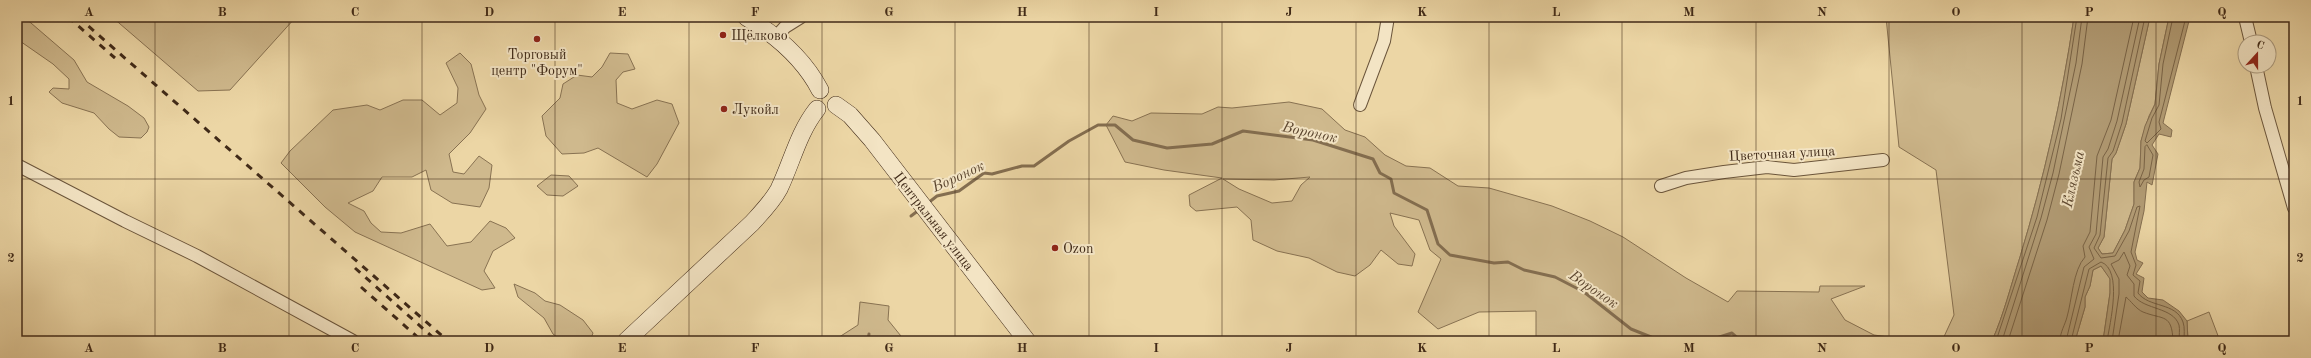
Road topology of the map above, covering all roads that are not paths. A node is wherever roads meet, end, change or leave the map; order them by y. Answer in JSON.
{"nodes":[{"id":1,"x":746,"y":17,"type":"edge"},
{"id":2,"x":801,"y":17,"type":"edge"},
{"id":3,"x":1388,"y":17,"type":"edge"},
{"id":4,"x":2245,"y":17,"type":"edge"},
{"id":5,"x":2249,"y":34,"type":"edge"},
{"id":6,"x":776,"y":37,"type":"junction"},
{"id":7,"x":2258,"y":74,"type":"edge"},
{"id":8,"x":820,"y":90,"type":"junction"},
{"id":9,"x":836,"y":105,"type":"junction"},
{"id":10,"x":1360,"y":105,"type":"dead end"},
{"id":11,"x":818,"y":109,"type":"junction"},
{"id":12,"x":1883,"y":160,"type":"dead end"},
{"id":13,"x":17,"y":166,"type":"edge"},
{"id":14,"x":1661,"y":186,"type":"dead end"},
{"id":15,"x":2294,"y":208,"type":"edge"},
{"id":16,"x":353,"y":341,"type":"edge"},
{"id":17,"x":626,"y":341,"type":"edge"},
{"id":18,"x":1027,"y":341,"type":"edge"}],
"edges":[{"from":1,"to":6,"type":"main road"},
{"from":2,"to":6,"type":"street"},
{"from":3,"to":10,"type":"street"},
{"from":4,"to":5,"type":"street"},
{"from":6,"to":8,"type":"main road"},
{"from":7,"to":15,"type":"street"},
{"from":8,"to":9,"type":"main road","name":"Центральная улица"},
{"from":8,"to":11,"type":"main road"},
{"from":9,"to":11,"type":"main road"},
{"from":9,"to":18,"type":"main road","name":"Центральная улица"},
{"from":11,"to":17,"type":"main road"},
{"from":12,"to":14,"type":"street","name":"Цветочная улица"},
{"from":13,"to":16,"type":"street"}]}
